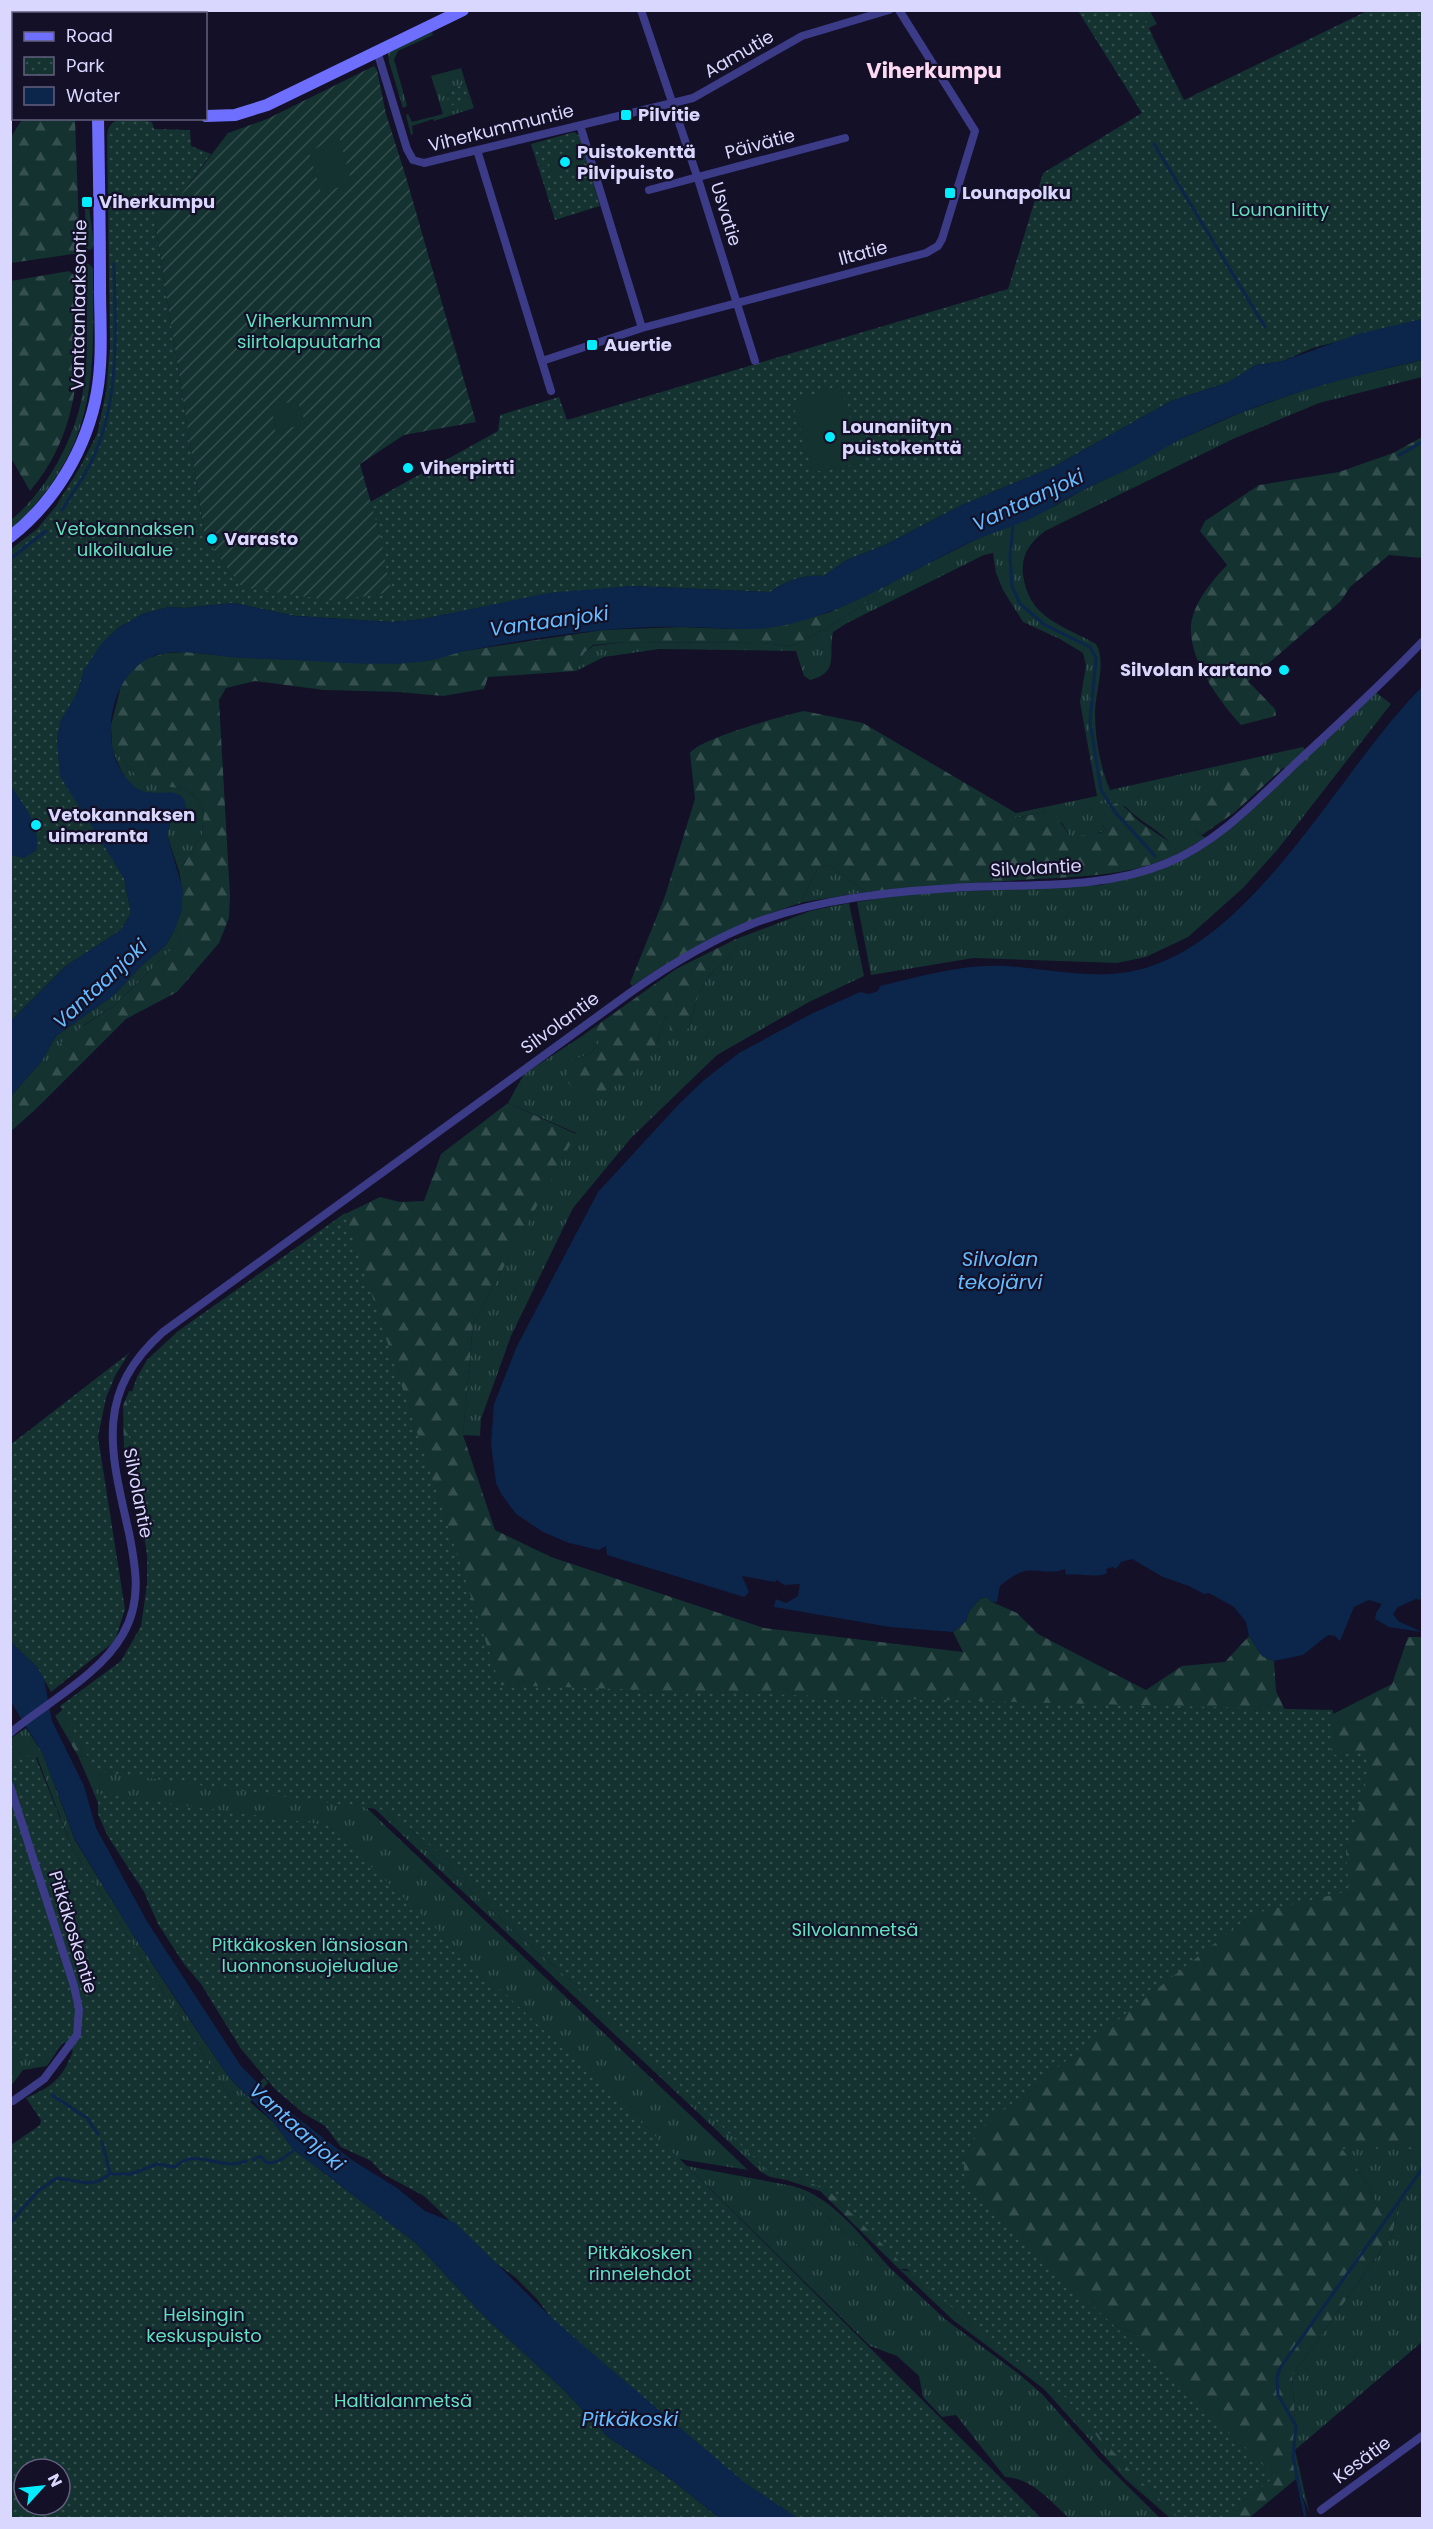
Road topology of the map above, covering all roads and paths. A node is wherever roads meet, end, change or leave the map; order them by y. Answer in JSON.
{"nodes":[{"id":1,"x":463,"y":10,"type":"edge"},
{"id":2,"x":641,"y":10,"type":"edge"},
{"id":3,"x":889,"y":10,"type":"edge"},
{"id":4,"x":899,"y":10,"type":"edge"},
{"id":5,"x":445,"y":14,"type":"edge"},
{"id":6,"x":377,"y":51,"type":"junction"},
{"id":7,"x":673,"y":103,"type":"junction"},
{"id":8,"x":207,"y":116,"type":"edge"},
{"id":9,"x":98,"y":120,"type":"edge"},
{"id":10,"x":580,"y":125,"type":"junction"},
{"id":11,"x":845,"y":138,"type":"dead end"},
{"id":12,"x":477,"y":150,"type":"junction"},
{"id":13,"x":698,"y":179,"type":"junction"},
{"id":14,"x":649,"y":190,"type":"dead end"},
{"id":15,"x":736,"y":303,"type":"junction"},
{"id":16,"x":642,"y":328,"type":"junction"},
{"id":17,"x":542,"y":361,"type":"junction"},
{"id":18,"x":755,"y":361,"type":"dead end"},
{"id":19,"x":551,"y":391,"type":"dead end"},
{"id":20,"x":10,"y":537,"type":"edge"},
{"id":21,"x":1422,"y":642,"type":"edge"},
{"id":22,"x":10,"y":1733,"type":"edge"},
{"id":23,"x":10,"y":1786,"type":"edge"},
{"id":24,"x":11,"y":2100,"type":"edge"},
{"id":25,"x":1422,"y":2436,"type":"edge"},
{"id":26,"x":1321,"y":2510,"type":"dead end"}],
"edges":[{"from":1,"to":5,"type":"main road"},
{"from":2,"to":7,"type":"street","name":"Usvatie"},
{"from":3,"to":7,"type":"street","name":"Aamutie"},
{"from":4,"to":15,"type":"street","name":"Iltatie"},
{"from":5,"to":6,"type":"main road"},
{"from":6,"to":8,"type":"main road"},
{"from":6,"to":12,"type":"street","name":"Viherkummuntie"},
{"from":7,"to":10,"type":"street","name":"Viherkummuntie"},
{"from":7,"to":13,"type":"street","name":"Usvatie"},
{"from":9,"to":20,"type":"main road","name":"Vantaanlaaksontie"},
{"from":10,"to":12,"type":"street","name":"Viherkummuntie"},
{"from":10,"to":16,"type":"street"},
{"from":11,"to":13,"type":"street","name":"Päivätie"},
{"from":12,"to":17,"type":"street"},
{"from":13,"to":14,"type":"street","name":"Päivätie"},
{"from":13,"to":15,"type":"street","name":"Usvatie"},
{"from":15,"to":16,"type":"street","name":"Iltatie"},
{"from":15,"to":18,"type":"street","name":"Usvatie"},
{"from":16,"to":17,"type":"street","name":"Iltatie"},
{"from":17,"to":19,"type":"street"},
{"from":21,"to":22,"type":"street","name":"Silvolantie"},
{"from":23,"to":24,"type":"street","name":"Pitkäkoskentie"},
{"from":25,"to":26,"type":"street","name":"Kesätie"}]}
